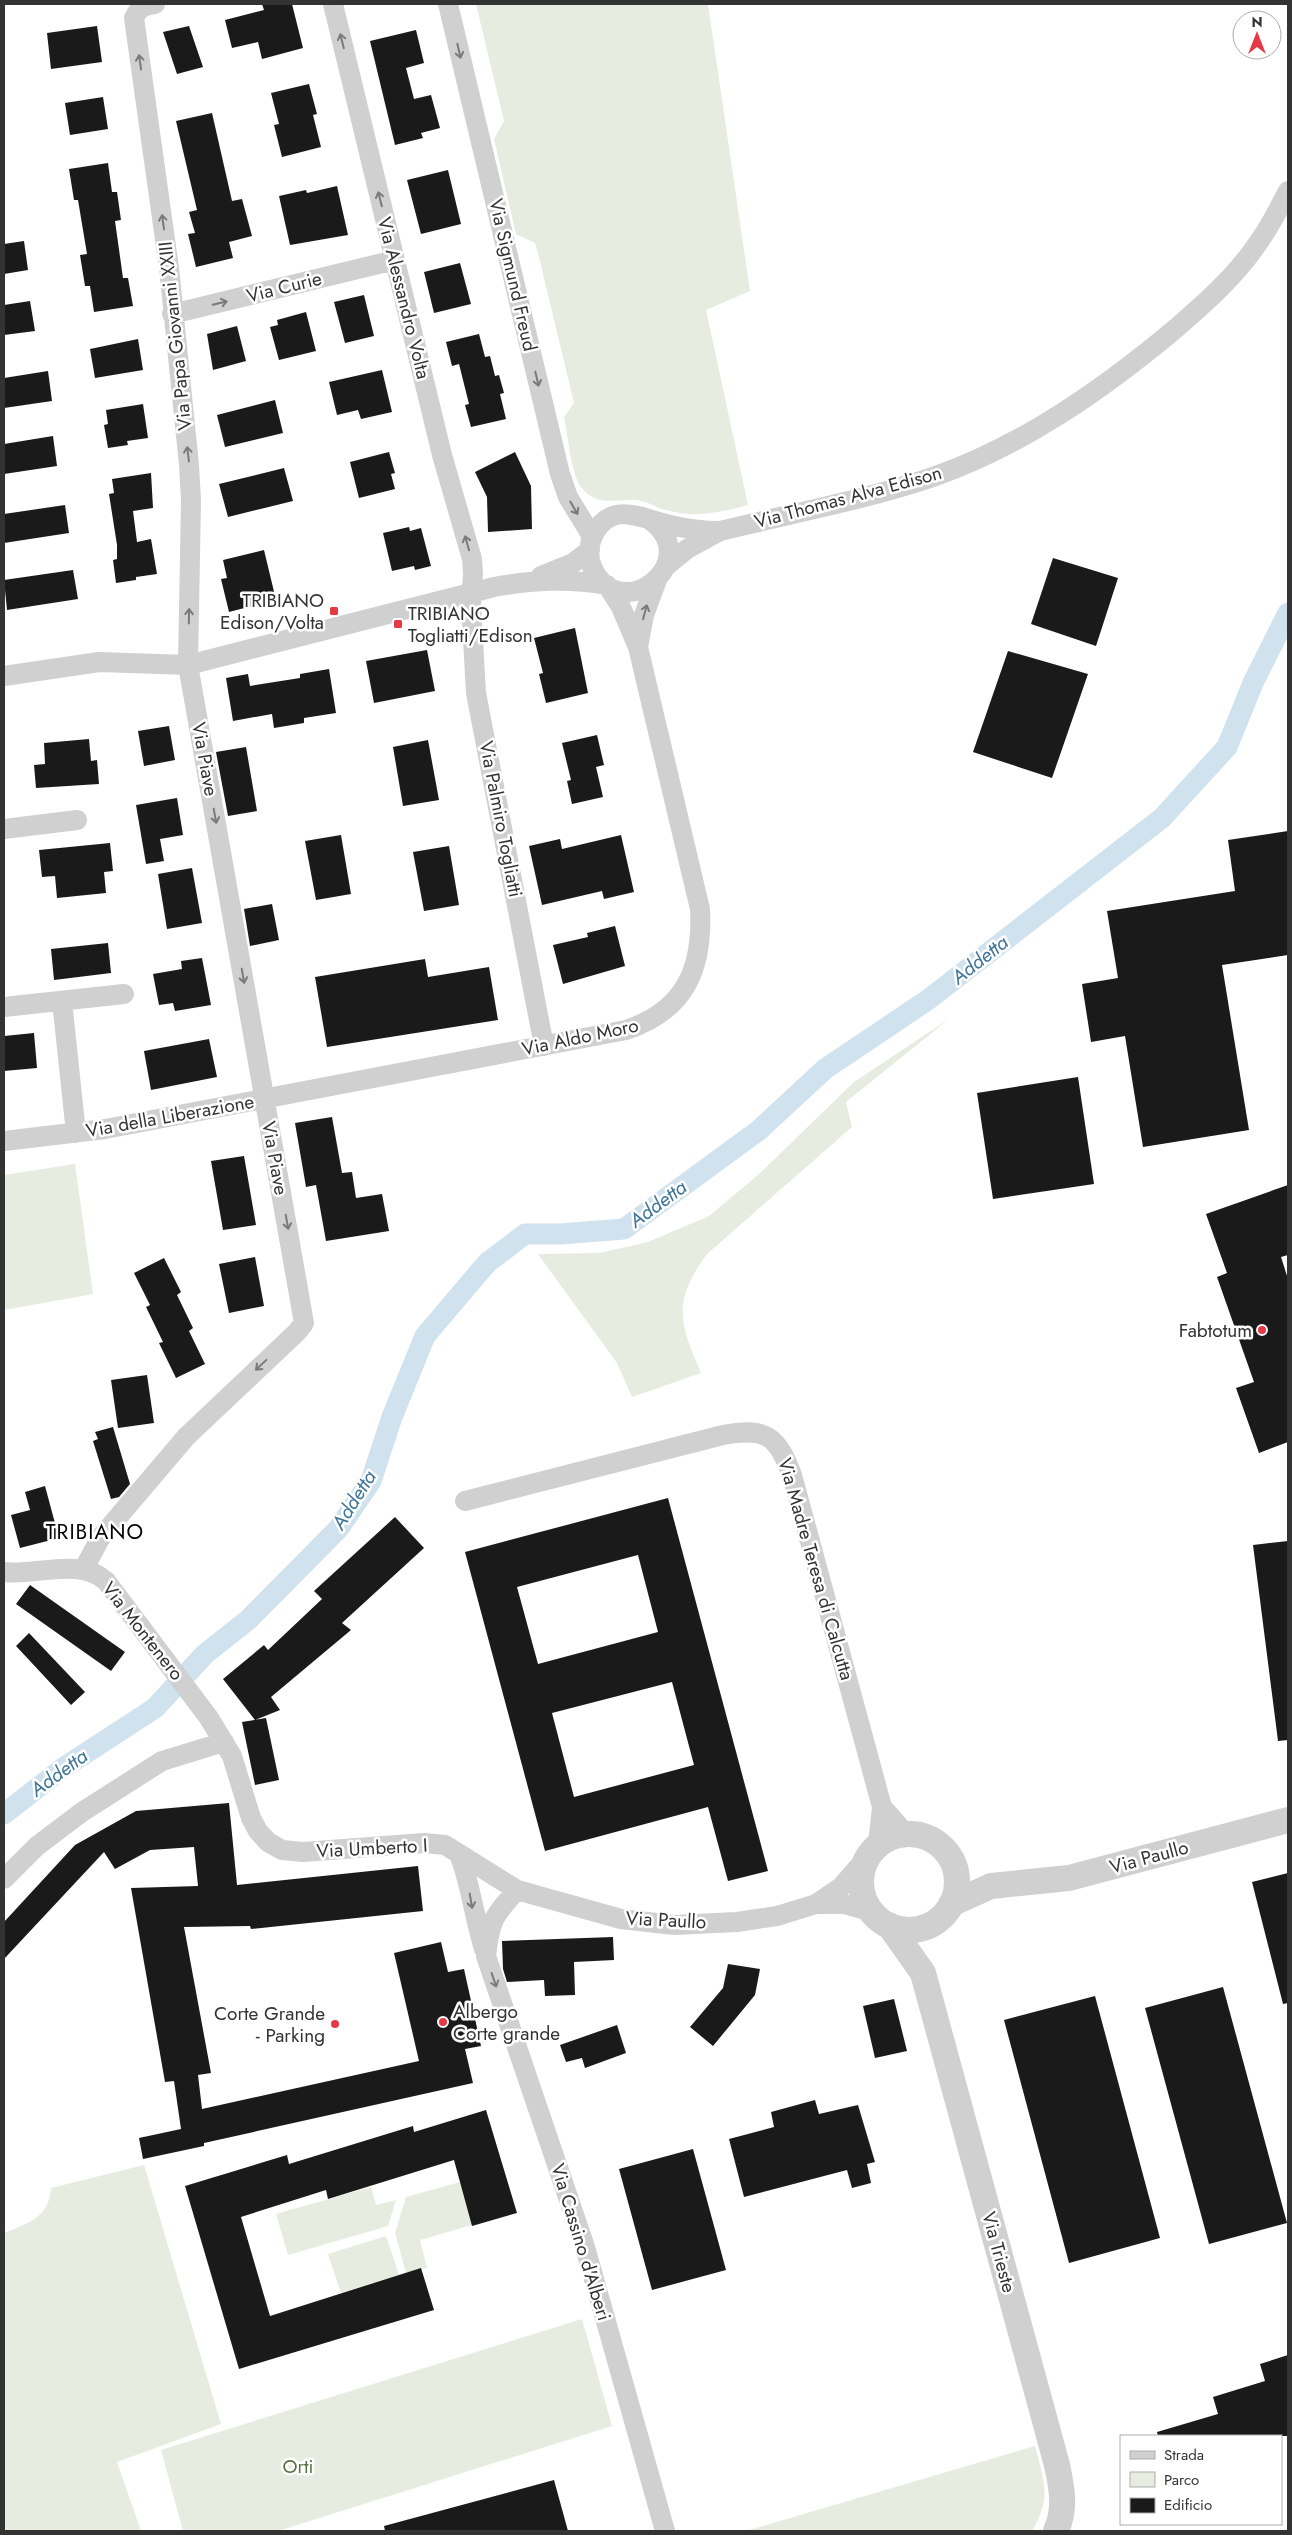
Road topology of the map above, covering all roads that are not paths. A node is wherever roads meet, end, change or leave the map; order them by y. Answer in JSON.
{"nodes":[{"id":1,"x":333,"y":4,"type":"edge"},
{"id":2,"x":448,"y":4,"type":"edge"},
{"id":3,"x":146,"y":7,"type":"edge"},
{"id":4,"x":1288,"y":191,"type":"edge"},
{"id":5,"x":395,"y":260,"type":"junction"},
{"id":6,"x":172,"y":314,"type":"junction"},
{"id":7,"x":650,"y":520,"type":"junction"},
{"id":8,"x":720,"y":531,"type":"junction"},
{"id":9,"x":591,"y":545,"type":"junction"},
{"id":10,"x":661,"y":573,"type":"junction"},
{"id":11,"x":530,"y":581,"type":"junction"},
{"id":12,"x":607,"y":585,"type":"junction"},
{"id":13,"x":473,"y":591,"type":"junction"},
{"id":14,"x":638,"y":647,"type":"junction"},
{"id":15,"x":188,"y":665,"type":"junction"},
{"id":16,"x":4,"y":676,"type":"edge"},
{"id":17,"x":77,"y":820,"type":"dead end"},
{"id":18,"x":4,"y":830,"type":"edge"},
{"id":19,"x":124,"y":994,"type":"dead end"},
{"id":20,"x":62,"y":1001,"type":"junction"},
{"id":21,"x":4,"y":1007,"type":"edge"},
{"id":22,"x":544,"y":1046,"type":"junction"},
{"id":23,"x":264,"y":1100,"type":"junction"},
{"id":24,"x":76,"y":1133,"type":"junction"},
{"id":25,"x":4,"y":1141,"type":"edge"},
{"id":26,"x":465,"y":1502,"type":"dead end"},
{"id":27,"x":83,"y":1570,"type":"junction"},
{"id":28,"x":4,"y":1572,"type":"edge"},
{"id":29,"x":224,"y":1742,"type":"junction"},
{"id":30,"x":882,"y":1807,"type":"junction"},
{"id":31,"x":1288,"y":1820,"type":"edge"},
{"id":32,"x":906,"y":1834,"type":"junction"},
{"id":33,"x":873,"y":1850,"type":"junction"},
{"id":34,"x":459,"y":1854,"type":"junction"},
{"id":35,"x":953,"y":1863,"type":"junction"},
{"id":36,"x":4,"y":1879,"type":"edge"},
{"id":37,"x":1008,"y":1884,"type":"junction"},
{"id":38,"x":517,"y":1890,"type":"junction"},
{"id":39,"x":816,"y":1904,"type":"junction"},
{"id":40,"x":945,"y":1912,"type":"junction"},
{"id":41,"x":880,"y":1919,"type":"junction"},
{"id":42,"x":486,"y":1956,"type":"junction"},
{"id":43,"x":923,"y":1973,"type":"junction"},
{"id":44,"x":665,"y":2531,"type":"edge"},
{"id":45,"x":1056,"y":2531,"type":"edge"}],
"edges":[{"from":5,"to":1,"type":"street","name":"Via Alessandro Volta","one_way":true},
{"from":2,"to":9,"type":"street","name":"Via Sigmund Freud","one_way":true},
{"from":6,"to":3,"type":"street","name":"Via Papa Giovanni XXIII","one_way":true},
{"from":4,"to":8,"type":"street","name":"Via Thomas Alva Edison"},
{"from":6,"to":5,"type":"street","name":"Via Curie","one_way":true},
{"from":13,"to":5,"type":"street","name":"Via Alessandro Volta","one_way":true},
{"from":15,"to":6,"type":"street","name":"Via Papa Giovanni XXIII","one_way":true},
{"from":7,"to":8,"type":"street","name":"Via Thomas Alva Edison"},
{"from":7,"to":9,"type":"street","name":"Via Thomas Alva Edison"},
{"from":7,"to":10,"type":"street"},
{"from":8,"to":10,"type":"street","name":"Via Thomas Alva Edison"},
{"from":9,"to":11,"type":"street","name":"Via Thomas Alva Edison"},
{"from":9,"to":12,"type":"street"},
{"from":10,"to":12,"type":"street","name":"Via Thomas Alva Edison"},
{"from":14,"to":10,"type":"street","one_way":true},
{"from":11,"to":12,"type":"street","name":"Via Thomas Alva Edison"},
{"from":11,"to":13,"type":"street"},
{"from":12,"to":14,"type":"street"},
{"from":13,"to":15,"type":"street"},
{"from":13,"to":22,"type":"street","name":"Via Palmiro Togliatti"},
{"from":14,"to":22,"type":"street","name":"Via Aldo Moro"},
{"from":15,"to":16,"type":"street"},
{"from":15,"to":23,"type":"street","name":"Via Piave","one_way":true},
{"from":17,"to":18,"type":"street"},
{"from":19,"to":20,"type":"street"},
{"from":20,"to":21,"type":"street"},
{"from":20,"to":24,"type":"street","name":"Via della Liberazione"},
{"from":22,"to":23,"type":"street","name":"Via Aldo Moro"},
{"from":23,"to":24,"type":"street","name":"Via della Liberazione"},
{"from":23,"to":27,"type":"street","name":"Via Piave","one_way":true},
{"from":24,"to":25,"type":"street","name":"Via della Liberazione"},
{"from":26,"to":30,"type":"street","name":"Via Madre Teresa di Calcutta"},
{"from":27,"to":28,"type":"street","name":"Via Montenero"},
{"from":27,"to":29,"type":"street","name":"Via Montenero"},
{"from":29,"to":34,"type":"street","name":"Via Umberto I"},
{"from":29,"to":36,"type":"street"},
{"from":30,"to":32,"type":"street","name":"Via Madre Teresa di Calcutta"},
{"from":30,"to":33,"type":"street","name":"Via Madre Teresa di Calcutta"},
{"from":31,"to":37,"type":"street","name":"Via Paullo"},
{"from":32,"to":33,"type":"street","name":"Via Paullo"},
{"from":32,"to":35,"type":"street"},
{"from":33,"to":39,"type":"street","name":"Via Paullo"},
{"from":33,"to":41,"type":"street"},
{"from":34,"to":38,"type":"street","name":"Via Umberto I"},
{"from":34,"to":42,"type":"street","name":"Via Cassino d'Alberi","one_way":true},
{"from":35,"to":37,"type":"street","name":"Via Paullo"},
{"from":35,"to":40,"type":"street"},
{"from":37,"to":40,"type":"street","name":"Via Paullo"},
{"from":38,"to":39,"type":"street","name":"Via Paullo"},
{"from":38,"to":42,"type":"street","name":"Via Cassino d'Alberi"},
{"from":39,"to":41,"type":"street","name":"Via Paullo"},
{"from":40,"to":41,"type":"street","name":"Via Paullo"},
{"from":40,"to":43,"type":"street","name":"Via Trieste"},
{"from":41,"to":43,"type":"street","name":"Via Trieste"},
{"from":42,"to":44,"type":"street","name":"Via Cassino d'Alberi","one_way":true},
{"from":43,"to":45,"type":"street","name":"Via Trieste"}]}
